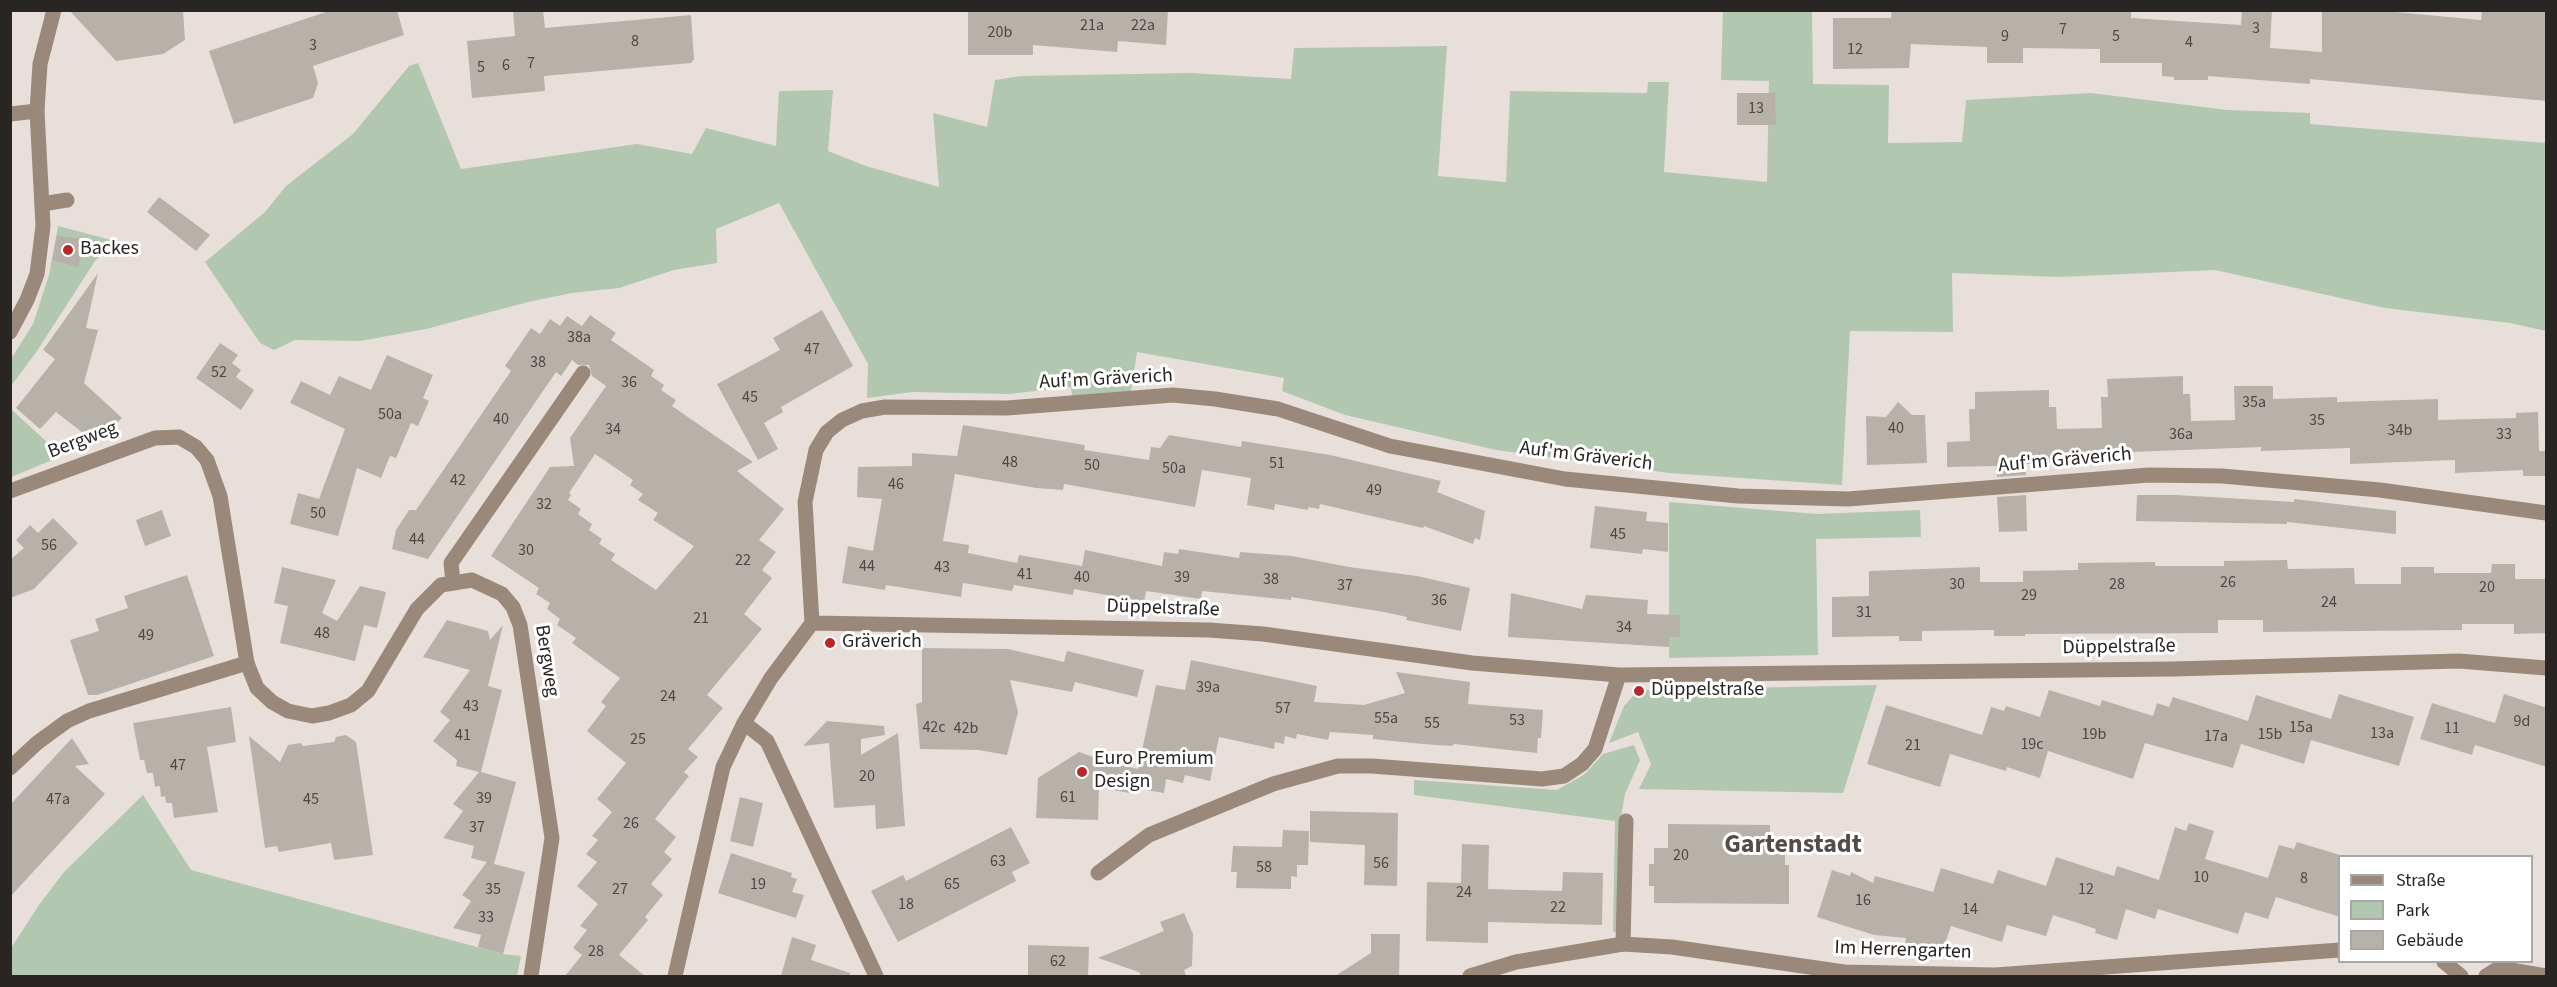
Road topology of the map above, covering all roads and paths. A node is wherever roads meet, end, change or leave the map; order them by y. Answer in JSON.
{"nodes":[{"id":1,"x":54,"y":10,"type":"edge"},
{"id":2,"x":36,"y":111,"type":"junction"},
{"id":3,"x":10,"y":114,"type":"edge"},
{"id":4,"x":67,"y":200,"type":"dead end"},
{"id":5,"x":42,"y":204,"type":"junction"},
{"id":6,"x":10,"y":332,"type":"edge"},
{"id":7,"x":584,"y":373,"type":"dead end"},
{"id":8,"x":10,"y":492,"type":"edge"},
{"id":9,"x":2547,"y":513,"type":"edge"},
{"id":10,"x":453,"y":582,"type":"junction"},
{"id":11,"x":812,"y":623,"type":"junction"},
{"id":12,"x":247,"y":663,"type":"junction"},
{"id":13,"x":2547,"y":668,"type":"edge"},
{"id":14,"x":1620,"y":675,"type":"junction"},
{"id":15,"x":744,"y":723,"type":"junction"},
{"id":16,"x":10,"y":768,"type":"edge"},
{"id":17,"x":1626,"y":821,"type":"dead end"},
{"id":18,"x":1098,"y":873,"type":"dead end"},
{"id":19,"x":1623,"y":944,"type":"junction"},
{"id":20,"x":2338,"y":950,"type":"edge"},
{"id":21,"x":2445,"y":963,"type":"edge"},
{"id":22,"x":531,"y":976,"type":"edge"},
{"id":23,"x":675,"y":976,"type":"edge"},
{"id":24,"x":876,"y":976,"type":"edge"},
{"id":25,"x":1470,"y":976,"type":"edge"},
{"id":26,"x":2461,"y":976,"type":"edge"},
{"id":27,"x":2486,"y":976,"type":"edge"},
{"id":28,"x":2547,"y":976,"type":"edge"}],
"edges":[{"from":1,"to":2,"type":"street"},
{"from":2,"to":3,"type":"street"},
{"from":2,"to":5,"type":"street"},
{"from":4,"to":5,"type":"street"},
{"from":5,"to":6,"type":"street"},
{"from":7,"to":10,"type":"street"},
{"from":8,"to":12,"type":"street","name":"Bergweg"},
{"from":9,"to":11,"type":"street","name":"Auf'm Gräverich"},
{"from":10,"to":12,"type":"street","name":"Bergweg"},
{"from":10,"to":22,"type":"street","name":"Bergweg"},
{"from":11,"to":14,"type":"street","name":"Düppelstraße"},
{"from":11,"to":15,"type":"street"},
{"from":12,"to":16,"type":"street"},
{"from":13,"to":14,"type":"street","name":"Düppelstraße"},
{"from":14,"to":18,"type":"street"},
{"from":15,"to":23,"type":"street"},
{"from":15,"to":24,"type":"street"},
{"from":17,"to":19,"type":"street"},
{"from":19,"to":20,"type":"street","name":"Im Herrengarten"},
{"from":19,"to":25,"type":"street","name":"Im Herrengarten"},
{"from":21,"to":26,"type":"street"},
{"from":27,"to":28,"type":"street"}]}
